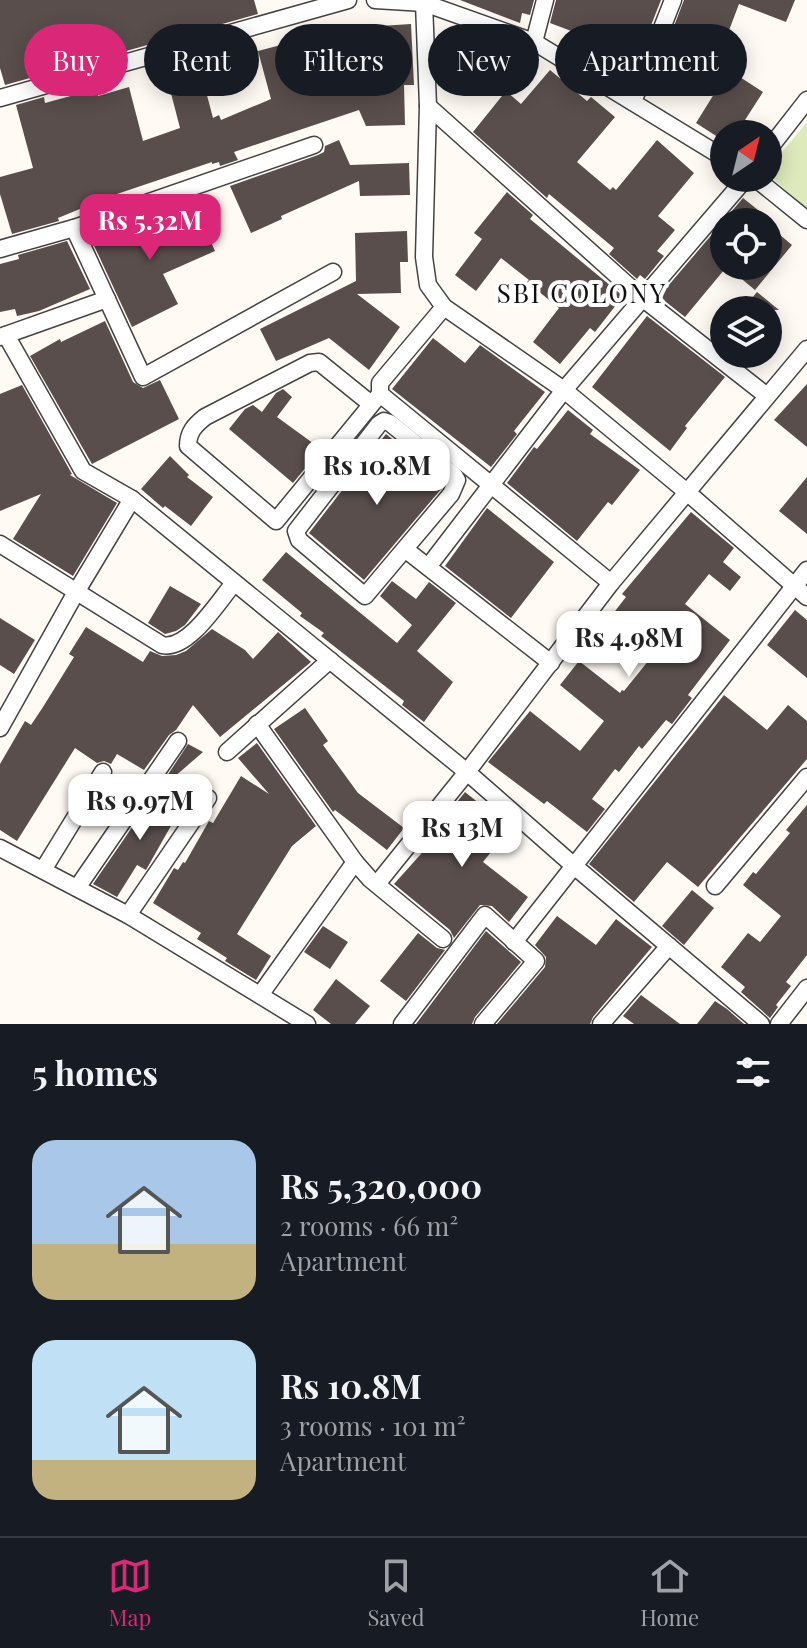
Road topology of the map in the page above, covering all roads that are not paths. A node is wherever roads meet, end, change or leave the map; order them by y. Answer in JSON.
{"nodes":[{"id":1,"x":348,"y":0,"type":"edge"},
{"id":2,"x":375,"y":0,"type":"edge"},
{"id":3,"x":545,"y":0,"type":"edge"},
{"id":4,"x":673,"y":0,"type":"edge"},
{"id":5,"x":424,"y":3,"type":"junction"},
{"id":6,"x":483,"y":24,"type":"edge"},
{"id":7,"x":539,"y":24,"type":"edge"},
{"id":8,"x":539,"y":45,"type":"edge"},
{"id":9,"x":0,"y":98,"type":"edge"},
{"id":10,"x":807,"y":100,"type":"edge"},
{"id":11,"x":633,"y":102,"type":"junction"},
{"id":12,"x":428,"y":106,"type":"junction"},
{"id":13,"x":782,"y":132,"type":"edge"},
{"id":14,"x":314,"y":145,"type":"dead end"},
{"id":15,"x":710,"y":149,"type":"edge"},
{"id":16,"x":734,"y":192,"type":"edge"},
{"id":17,"x":772,"y":192,"type":"edge"},
{"id":18,"x":807,"y":220,"type":"edge"},
{"id":19,"x":74,"y":228,"type":"junction"},
{"id":20,"x":0,"y":249,"type":"edge"},
{"id":21,"x":333,"y":272,"type":"dead end"},
{"id":22,"x":641,"y":297,"type":"junction"},
{"id":23,"x":107,"y":299,"type":"junction"},
{"id":24,"x":444,"y":307,"type":"junction"},
{"id":25,"x":3,"y":336,"type":"edge"},
{"id":26,"x":807,"y":349,"type":"edge"},
{"id":27,"x":564,"y":390,"type":"junction"},
{"id":28,"x":767,"y":396,"type":"junction"},
{"id":29,"x":376,"y":399,"type":"junction"},
{"id":30,"x":491,"y":484,"type":"junction"},
{"id":31,"x":688,"y":493,"type":"junction"},
{"id":32,"x":451,"y":494,"type":"junction"},
{"id":33,"x":132,"y":499,"type":"junction"},
{"id":34,"x":472,"y":510,"type":"junction"},
{"id":35,"x":0,"y":544,"type":"edge"},
{"id":36,"x":406,"y":550,"type":"junction"},
{"id":37,"x":428,"y":567,"type":"junction"},
{"id":38,"x":807,"y":570,"type":"edge"},
{"id":39,"x":234,"y":583,"type":"junction"},
{"id":40,"x":611,"y":583,"type":"junction"},
{"id":41,"x":800,"y":591,"type":"edge"},
{"id":42,"x":75,"y":594,"type":"junction"},
{"id":43,"x":330,"y":660,"type":"junction"},
{"id":44,"x":551,"y":663,"type":"junction"},
{"id":45,"x":257,"y":724,"type":"junction"},
{"id":46,"x":0,"y":728,"type":"edge"},
{"id":47,"x":178,"y":741,"type":"dead end"},
{"id":48,"x":227,"y":752,"type":"dead end"},
{"id":49,"x":103,"y":772,"type":"dead end"},
{"id":50,"x":467,"y":772,"type":"junction"},
{"id":51,"x":807,"y":777,"type":"edge"},
{"id":52,"x":208,"y":798,"type":"dead end"},
{"id":53,"x":0,"y":848,"type":"edge"},
{"id":54,"x":355,"y":862,"type":"junction"},
{"id":55,"x":573,"y":865,"type":"junction"},
{"id":56,"x":43,"y":870,"type":"junction"},
{"id":57,"x":374,"y":881,"type":"junction"},
{"id":58,"x":715,"y":886,"type":"dead end"},
{"id":59,"x":77,"y":888,"type":"junction"},
{"id":60,"x":128,"y":915,"type":"junction"},
{"id":61,"x":443,"y":939,"type":"dead end"},
{"id":62,"x":514,"y":942,"type":"junction"},
{"id":63,"x":669,"y":946,"type":"junction"},
{"id":64,"x":260,"y":995,"type":"junction"},
{"id":65,"x":804,"y":1000,"type":"edge"},
{"id":66,"x":307,"y":1024,"type":"edge"},
{"id":67,"x":402,"y":1024,"type":"edge"},
{"id":68,"x":483,"y":1024,"type":"edge"},
{"id":69,"x":601,"y":1024,"type":"edge"},
{"id":70,"x":761,"y":1024,"type":"edge"},
{"id":71,"x":779,"y":1024,"type":"edge"}],
"edges":[{"from":1,"to":9,"type":"street"},
{"from":2,"to":5,"type":"street"},
{"from":3,"to":7,"type":"street"},
{"from":4,"to":11,"type":"street"},
{"from":5,"to":6,"type":"street"},
{"from":5,"to":12,"type":"street"},
{"from":8,"to":11,"type":"street"},
{"from":10,"to":13,"type":"street"},
{"from":11,"to":15,"type":"street"},
{"from":12,"to":22,"type":"street"},
{"from":12,"to":24,"type":"street"},
{"from":14,"to":19,"type":"street"},
{"from":16,"to":22,"type":"street"},
{"from":17,"to":18,"type":"street"},
{"from":19,"to":20,"type":"street"},
{"from":19,"to":23,"type":"street"},
{"from":21,"to":23,"type":"street"},
{"from":22,"to":27,"type":"street"},
{"from":22,"to":28,"type":"street"},
{"from":23,"to":25,"type":"street"},
{"from":24,"to":27,"type":"street"},
{"from":24,"to":29,"type":"street"},
{"from":25,"to":33,"type":"street"},
{"from":26,"to":28,"type":"street"},
{"from":27,"to":30,"type":"street"},
{"from":27,"to":31,"type":"street"},
{"from":28,"to":31,"type":"street"},
{"from":29,"to":29,"type":"street"},
{"from":29,"to":30,"type":"street"},
{"from":30,"to":34,"type":"street"},
{"from":30,"to":40,"type":"street"},
{"from":31,"to":40,"type":"street"},
{"from":31,"to":41,"type":"street"},
{"from":32,"to":34,"type":"street"},
{"from":32,"to":36,"type":"street"},
{"from":32,"to":36,"type":"street"},
{"from":33,"to":39,"type":"street"},
{"from":33,"to":42,"type":"street"},
{"from":34,"to":37,"type":"street"},
{"from":35,"to":42,"type":"street"},
{"from":36,"to":37,"type":"street"},
{"from":37,"to":44,"type":"street"},
{"from":38,"to":41,"type":"street"},
{"from":39,"to":42,"type":"street"},
{"from":39,"to":43,"type":"street"},
{"from":40,"to":44,"type":"street"},
{"from":41,"to":55,"type":"street"},
{"from":42,"to":46,"type":"street"},
{"from":43,"to":45,"type":"street"},
{"from":43,"to":50,"type":"street"},
{"from":44,"to":50,"type":"street"},
{"from":45,"to":48,"type":"street"},
{"from":45,"to":54,"type":"street"},
{"from":47,"to":59,"type":"street"},
{"from":49,"to":56,"type":"street"},
{"from":50,"to":55,"type":"street"},
{"from":50,"to":57,"type":"street"},
{"from":51,"to":58,"type":"street"},
{"from":52,"to":60,"type":"street"},
{"from":53,"to":56,"type":"street"},
{"from":54,"to":57,"type":"street"},
{"from":54,"to":64,"type":"street"},
{"from":55,"to":62,"type":"street"},
{"from":55,"to":63,"type":"street"},
{"from":56,"to":59,"type":"street"},
{"from":57,"to":61,"type":"street"},
{"from":59,"to":60,"type":"street"},
{"from":60,"to":64,"type":"street"},
{"from":62,"to":67,"type":"street"},
{"from":62,"to":68,"type":"street"},
{"from":63,"to":69,"type":"street"},
{"from":63,"to":70,"type":"street"},
{"from":64,"to":66,"type":"street"},
{"from":65,"to":71,"type":"street"}]}
